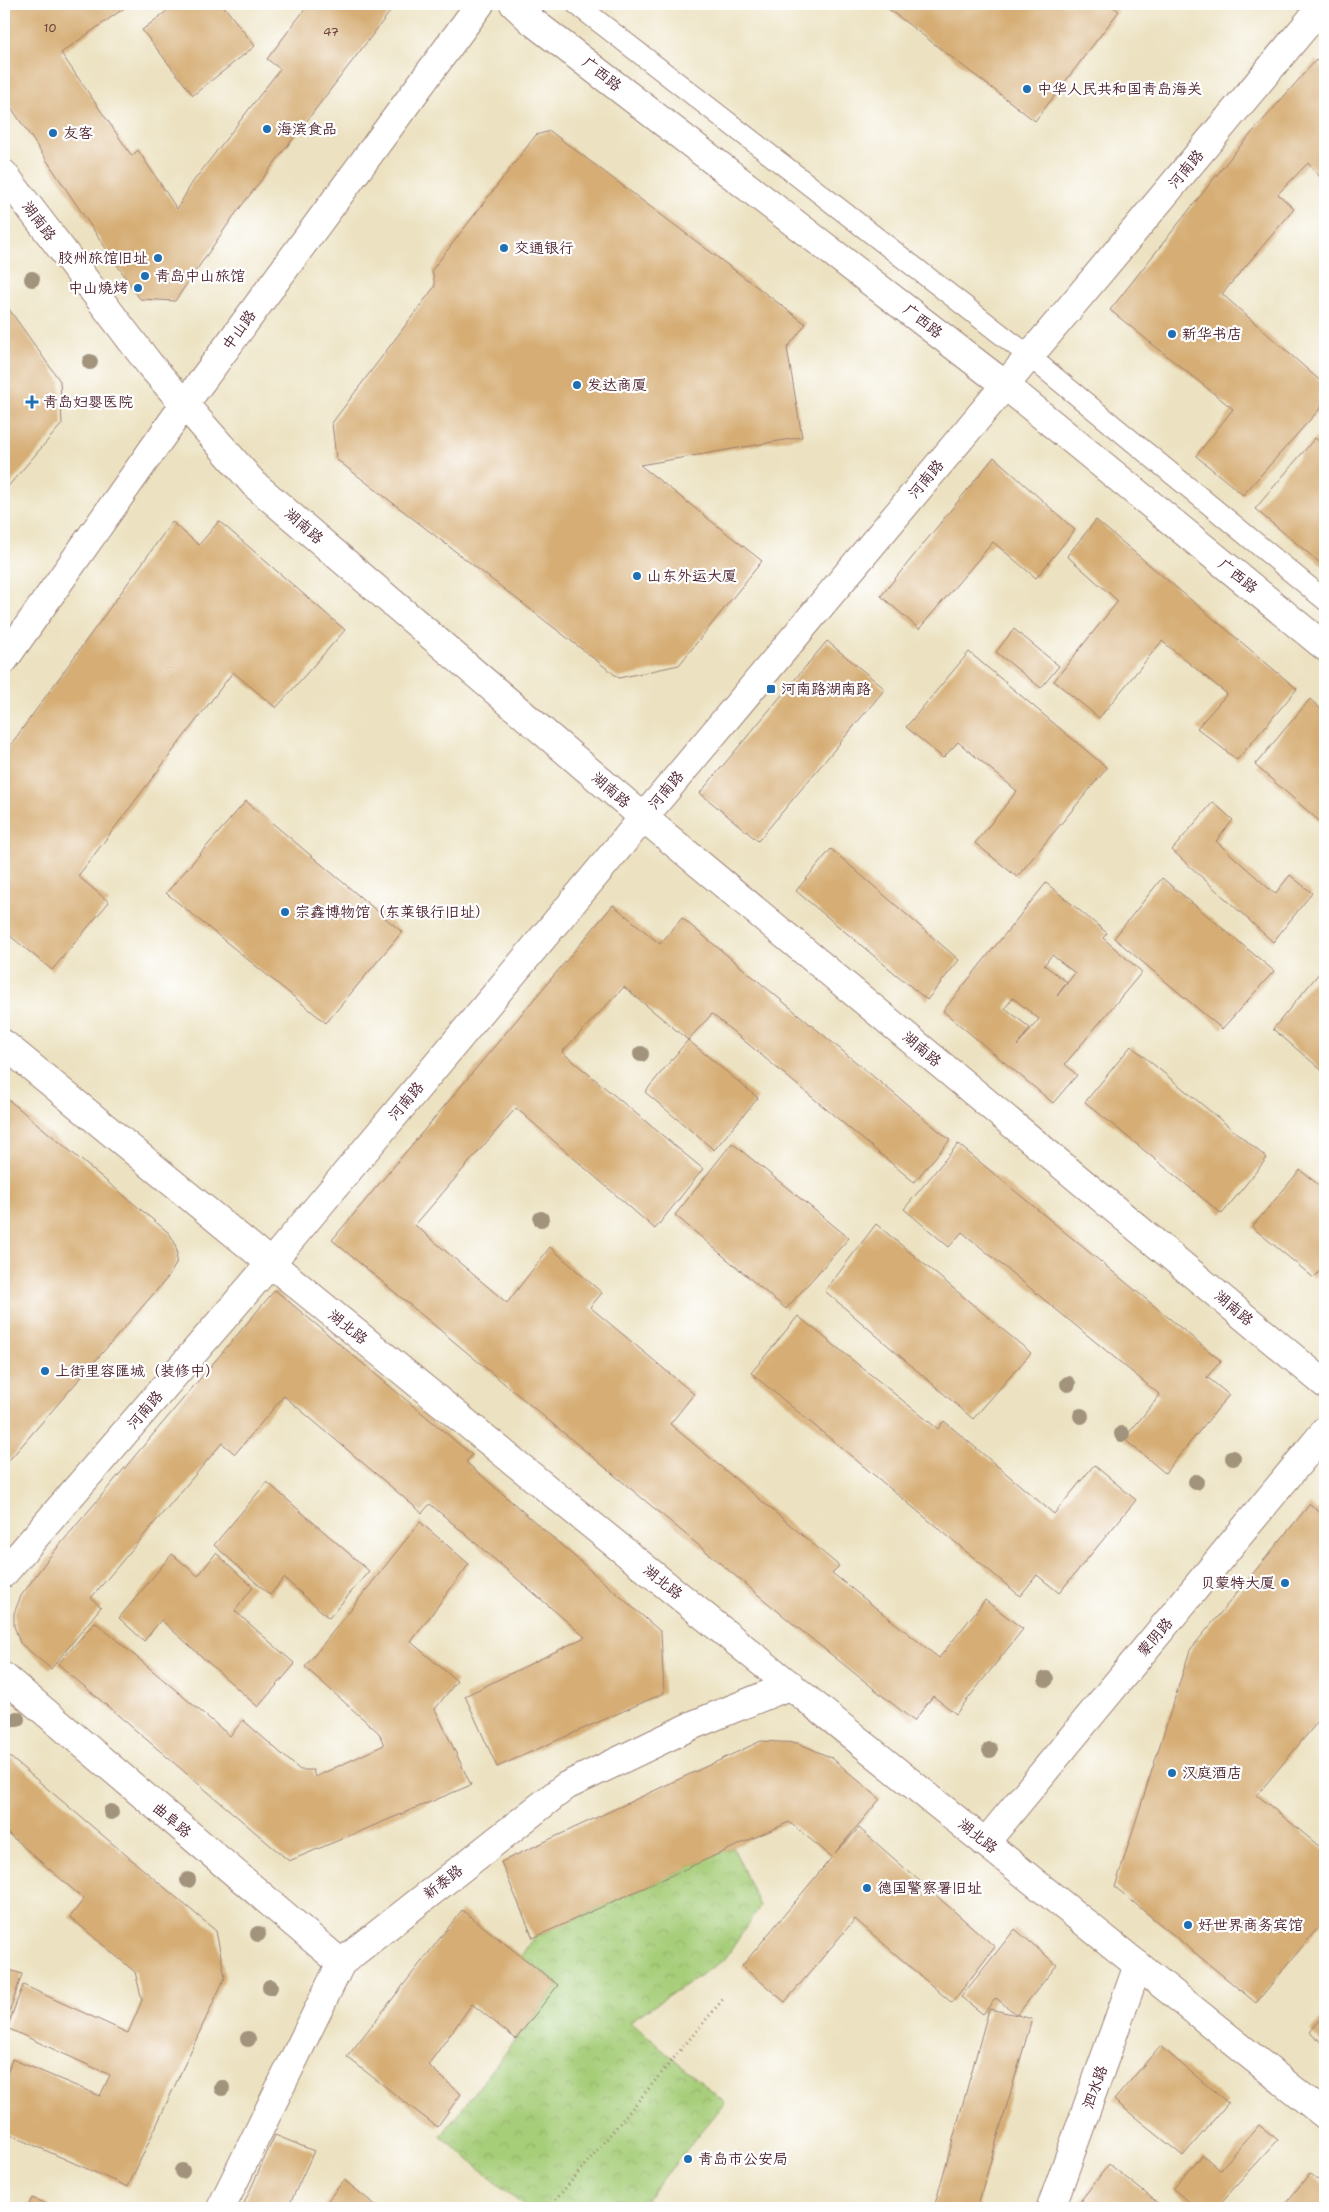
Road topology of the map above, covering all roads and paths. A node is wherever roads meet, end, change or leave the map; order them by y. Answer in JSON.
{"nodes":[{"id":1,"x":480,"y":4,"type":"edge"},
{"id":2,"x":514,"y":4,"type":"edge"},
{"id":3,"x":576,"y":4,"type":"edge"},
{"id":4,"x":1324,"y":4,"type":"edge"},
{"id":5,"x":4,"y":174,"type":"edge"},
{"id":6,"x":1029,"y":356,"type":"junction"},
{"id":7,"x":1005,"y":385,"type":"junction"},
{"id":8,"x":184,"y":405,"type":"junction"},
{"id":9,"x":1325,"y":600,"type":"edge"},
{"id":10,"x":1325,"y":647,"type":"edge"},
{"id":11,"x":4,"y":660,"type":"edge"},
{"id":12,"x":643,"y":818,"type":"junction"},
{"id":13,"x":4,"y":1044,"type":"edge"},
{"id":14,"x":270,"y":1264,"type":"junction"},
{"id":15,"x":1325,"y":1384,"type":"edge"},
{"id":16,"x":1325,"y":1431,"type":"edge"},
{"id":17,"x":4,"y":1573,"type":"edge"},
{"id":18,"x":4,"y":1677,"type":"edge"},
{"id":19,"x":791,"y":1685,"type":"junction"},
{"id":20,"x":985,"y":1843,"type":"junction"},
{"id":21,"x":341,"y":1963,"type":"junction"},
{"id":22,"x":1138,"y":1965,"type":"junction"},
{"id":23,"x":724,"y":1998,"type":"dead end"},
{"id":24,"x":1325,"y":2115,"type":"edge"},
{"id":25,"x":222,"y":2208,"type":"edge"},
{"id":26,"x":549,"y":2208,"type":"edge"},
{"id":27,"x":1051,"y":2208,"type":"edge"}],
"edges":[{"from":1,"to":8,"type":"street","name":"中山路"},
{"from":2,"to":7,"type":"street","name":"广西路"},
{"from":3,"to":6,"type":"lane"},
{"from":4,"to":6,"type":"street","name":"河南路"},
{"from":5,"to":8,"type":"street","name":"湖南路"},
{"from":6,"to":7,"type":"street","name":"河南路"},
{"from":6,"to":9,"type":"lane"},
{"from":7,"to":10,"type":"street","name":"广西路"},
{"from":7,"to":12,"type":"street","name":"河南路"},
{"from":8,"to":11,"type":"street","name":"中山路"},
{"from":8,"to":12,"type":"street","name":"湖南路"},
{"from":12,"to":14,"type":"street","name":"河南路"},
{"from":12,"to":15,"type":"street","name":"湖南路"},
{"from":13,"to":14,"type":"street","name":"湖北路"},
{"from":14,"to":17,"type":"street","name":"河南路"},
{"from":14,"to":19,"type":"street","name":"湖北路"},
{"from":16,"to":20,"type":"street","name":"蒙阴路"},
{"from":18,"to":21,"type":"street","name":"曲阜路"},
{"from":19,"to":20,"type":"street","name":"湖北路"},
{"from":19,"to":21,"type":"street","name":"新泰路"},
{"from":20,"to":22,"type":"street","name":"湖北路"},
{"from":21,"to":25,"type":"street","name":"新泰路"},
{"from":22,"to":24,"type":"street","name":"湖北路"},
{"from":22,"to":27,"type":"street","name":"泗水路"},
{"from":23,"to":26,"type":"path"}]}
